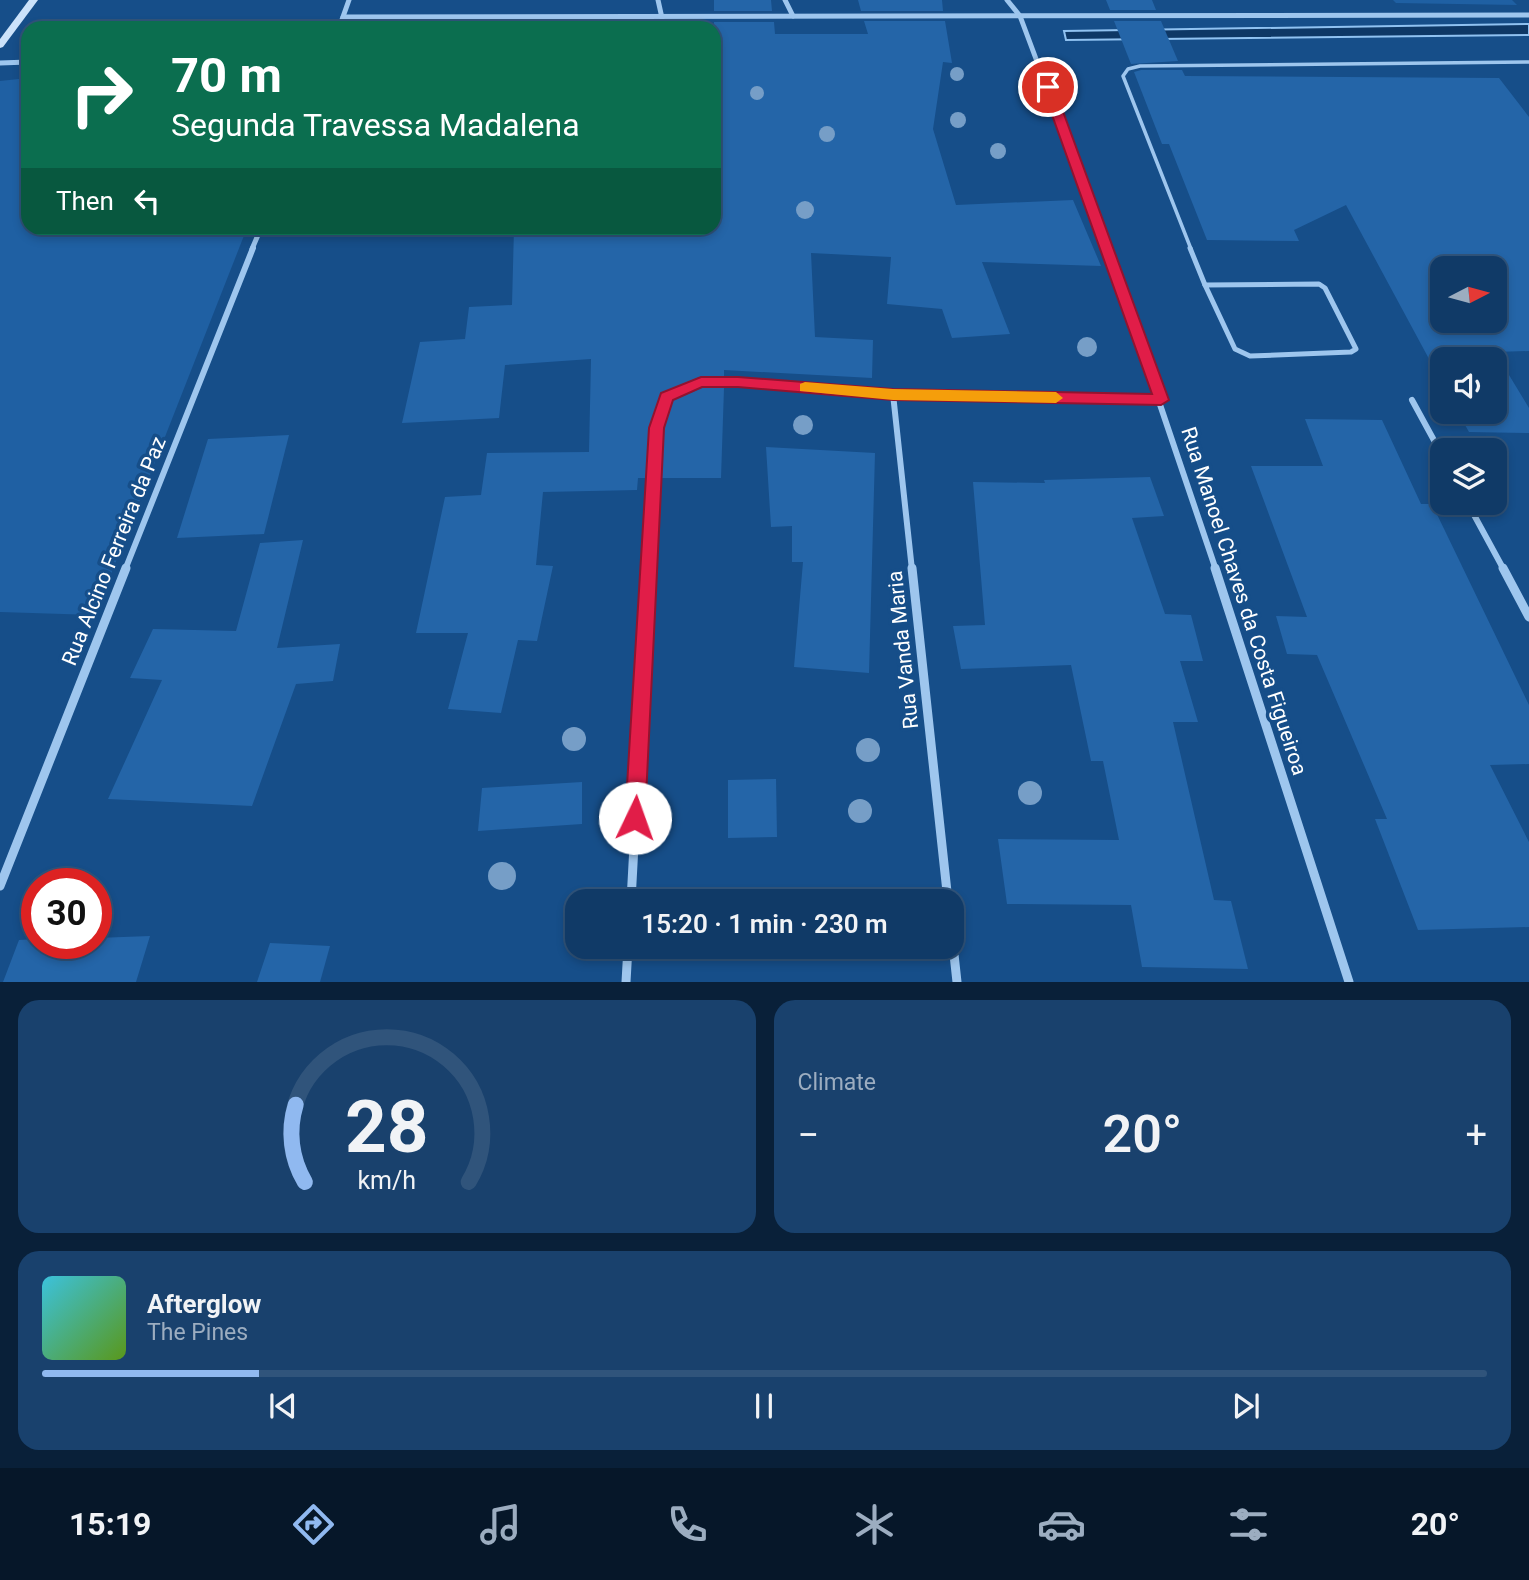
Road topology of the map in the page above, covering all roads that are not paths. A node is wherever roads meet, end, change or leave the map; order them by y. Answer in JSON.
{"nodes":[{"id":1,"x":34,"y":0,"type":"edge"},
{"id":2,"x":349,"y":0,"type":"edge"},
{"id":3,"x":658,"y":0,"type":"edge"},
{"id":4,"x":785,"y":0,"type":"edge"},
{"id":5,"x":1007,"y":0,"type":"edge"},
{"id":6,"x":1529,"y":15,"type":"edge"},
{"id":7,"x":793,"y":16,"type":"junction"},
{"id":8,"x":1020,"y":16,"type":"junction"},
{"id":9,"x":343,"y":17,"type":"junction"},
{"id":10,"x":662,"y":18,"type":"junction"},
{"id":11,"x":342,"y":21,"type":"edge"},
{"id":12,"x":0,"y":46,"type":"edge"},
{"id":13,"x":21,"y":62,"type":"edge"},
{"id":14,"x":1529,"y":62,"type":"edge"},
{"id":15,"x":0,"y":63,"type":"edge"},
{"id":16,"x":258,"y":235,"type":"edge"},
{"id":17,"x":1205,"y":285,"type":"junction"},
{"id":18,"x":893,"y":394,"type":"junction"},
{"id":19,"x":1161,"y":400,"type":"junction"},
{"id":20,"x":1412,"y":400,"type":"dead end"},
{"id":21,"x":1433,"y":438,"type":"edge"},
{"id":22,"x":1474,"y":515,"type":"edge"},
{"id":23,"x":1529,"y":617,"type":"edge"},
{"id":24,"x":0,"y":886,"type":"edge"},
{"id":25,"x":632,"y":889,"type":"edge"},
{"id":26,"x":947,"y":889,"type":"edge"},
{"id":27,"x":627,"y":959,"type":"edge"},
{"id":28,"x":954,"y":959,"type":"edge"},
{"id":29,"x":626,"y":982,"type":"edge"},
{"id":30,"x":957,"y":982,"type":"edge"},
{"id":31,"x":1349,"y":982,"type":"edge"}],
"edges":[{"from":1,"to":12,"type":"main road"},
{"from":2,"to":9,"type":"street"},
{"from":3,"to":10,"type":"street"},
{"from":4,"to":7,"type":"street"},
{"from":5,"to":8,"type":"street","name":"Rua Manoel Chaves da Costa Figueiroa"},
{"from":6,"to":8,"type":"street"},
{"from":7,"to":8,"type":"street"},
{"from":7,"to":10,"type":"street"},
{"from":8,"to":19,"type":"street","name":"Rua Manoel Chaves da Costa Figueiroa"},
{"from":9,"to":10,"type":"street"},
{"from":9,"to":11,"type":"street"},
{"from":13,"to":15,"type":"street"},
{"from":14,"to":17,"type":"lane"},
{"from":16,"to":24,"type":"street","name":"Rua Alcino Ferreira da Paz"},
{"from":17,"to":17,"type":"lane"},
{"from":18,"to":19,"type":"street"},
{"from":18,"to":25,"type":"street"},
{"from":18,"to":26,"type":"street","name":"Rua Vanda Maria"},
{"from":19,"to":31,"type":"street","name":"Rua Manoel Chaves da Costa Figueiroa"},
{"from":20,"to":21,"type":"street"},
{"from":22,"to":23,"type":"street"},
{"from":27,"to":29,"type":"street"},
{"from":28,"to":30,"type":"street"}]}
